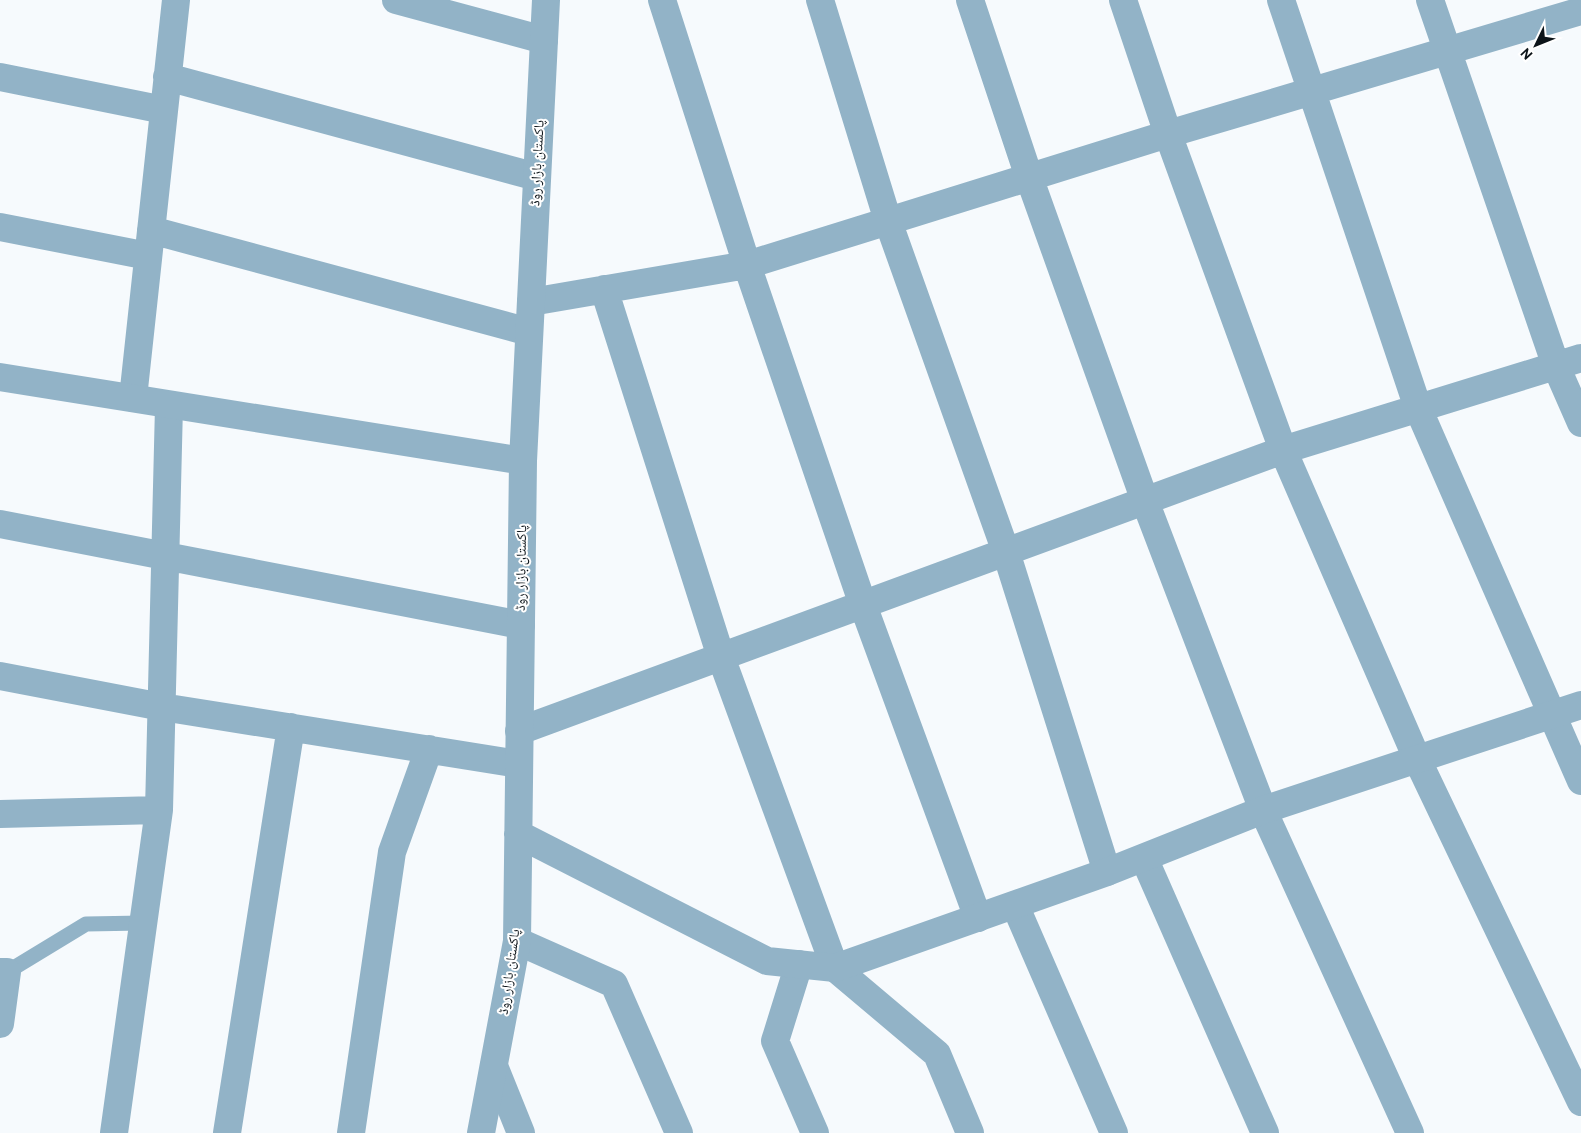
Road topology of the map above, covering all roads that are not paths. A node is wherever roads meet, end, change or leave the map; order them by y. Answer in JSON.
{"nodes":[{"id":1,"x":176,"y":0,"type":"edge"},
{"id":2,"x":396,"y":0,"type":"edge"},
{"id":3,"x":546,"y":0,"type":"edge"},
{"id":4,"x":662,"y":0,"type":"edge"},
{"id":5,"x":820,"y":0,"type":"edge"},
{"id":6,"x":970,"y":0,"type":"edge"},
{"id":7,"x":1123,"y":0,"type":"edge"},
{"id":8,"x":1281,"y":0,"type":"edge"},
{"id":9,"x":1430,"y":0,"type":"edge"},
{"id":10,"x":1580,"y":9,"type":"edge"},
{"id":11,"x":544,"y":40,"type":"junction"},
{"id":12,"x":1448,"y":51,"type":"junction"},
{"id":13,"x":0,"y":77,"type":"edge"},
{"id":14,"x":167,"y":77,"type":"junction"},
{"id":15,"x":1310,"y":92,"type":"junction"},
{"id":16,"x":164,"y":110,"type":"junction"},
{"id":17,"x":1168,"y":134,"type":"junction"},
{"id":18,"x":537,"y":177,"type":"junction"},
{"id":19,"x":1029,"y":177,"type":"junction"},
{"id":20,"x":888,"y":221,"type":"junction"},
{"id":21,"x":0,"y":226,"type":"edge"},
{"id":22,"x":150,"y":243,"type":"junction"},
{"id":23,"x":747,"y":265,"type":"junction"},
{"id":24,"x":604,"y":289,"type":"junction"},
{"id":25,"x":531,"y":302,"type":"junction"},
{"id":26,"x":529,"y":332,"type":"junction"},
{"id":27,"x":1569,"y":362,"type":"edge"},
{"id":28,"x":0,"y":377,"type":"edge"},
{"id":29,"x":133,"y":398,"type":"junction"},
{"id":30,"x":169,"y":406,"type":"junction"},
{"id":31,"x":1418,"y":408,"type":"junction"},
{"id":32,"x":1581,"y":423,"type":"edge"},
{"id":33,"x":1283,"y":450,"type":"junction"},
{"id":34,"x":523,"y":461,"type":"junction"},
{"id":35,"x":1145,"y":501,"type":"junction"},
{"id":36,"x":0,"y":524,"type":"edge"},
{"id":37,"x":1006,"y":552,"type":"junction"},
{"id":38,"x":166,"y":555,"type":"junction"},
{"id":39,"x":864,"y":604,"type":"junction"},
{"id":40,"x":521,"y":626,"type":"junction"},
{"id":41,"x":721,"y":657,"type":"junction"},
{"id":42,"x":0,"y":676,"type":"edge"},
{"id":43,"x":1581,"y":705,"type":"edge"},
{"id":44,"x":162,"y":707,"type":"junction"},
{"id":45,"x":1550,"y":715,"type":"junction"},
{"id":46,"x":291,"y":727,"type":"junction"},
{"id":47,"x":520,"y":731,"type":"junction"},
{"id":48,"x":429,"y":749,"type":"junction"},
{"id":49,"x":1418,"y":760,"type":"junction"},
{"id":50,"x":519,"y":764,"type":"junction"},
{"id":51,"x":1581,"y":781,"type":"edge"},
{"id":52,"x":159,"y":810,"type":"junction"},
{"id":53,"x":1263,"y":810,"type":"junction"},
{"id":54,"x":0,"y":814,"type":"edge"},
{"id":55,"x":518,"y":834,"type":"junction"},
{"id":56,"x":1144,"y":858,"type":"junction"},
{"id":57,"x":1108,"y":872,"type":"junction"},
{"id":58,"x":1015,"y":905,"type":"junction"},
{"id":59,"x":978,"y":918,"type":"junction"},
{"id":60,"x":143,"y":923,"type":"junction"},
{"id":61,"x":517,"y":941,"type":"junction"},
{"id":62,"x":799,"y":964,"type":"junction"},
{"id":63,"x":834,"y":968,"type":"junction"},
{"id":64,"x":4,"y":972,"type":"edge"},
{"id":65,"x":0,"y":1024,"type":"edge"},
{"id":66,"x":494,"y":1066,"type":"junction"},
{"id":67,"x":1581,"y":1102,"type":"edge"},
{"id":68,"x":114,"y":1133,"type":"edge"},
{"id":69,"x":227,"y":1133,"type":"edge"},
{"id":70,"x":351,"y":1133,"type":"edge"},
{"id":71,"x":481,"y":1133,"type":"edge"},
{"id":72,"x":521,"y":1133,"type":"edge"},
{"id":73,"x":679,"y":1133,"type":"edge"},
{"id":74,"x":815,"y":1133,"type":"edge"},
{"id":75,"x":970,"y":1133,"type":"edge"},
{"id":76,"x":1114,"y":1133,"type":"edge"},
{"id":77,"x":1265,"y":1133,"type":"edge"},
{"id":78,"x":1410,"y":1133,"type":"edge"}],
"edges":[{"from":1,"to":14,"type":"street"},
{"from":2,"to":11,"type":"street"},
{"from":3,"to":11,"type":"street","name":"پاکستان بازار روڈ"},
{"from":4,"to":23,"type":"street"},
{"from":5,"to":20,"type":"street"},
{"from":6,"to":19,"type":"street"},
{"from":7,"to":17,"type":"street"},
{"from":8,"to":15,"type":"street"},
{"from":9,"to":12,"type":"street"},
{"from":10,"to":12,"type":"street"},
{"from":11,"to":18,"type":"street","name":"پاکستان بازار روڈ"},
{"from":12,"to":15,"type":"street"},
{"from":12,"to":27,"type":"street"},
{"from":13,"to":16,"type":"street"},
{"from":14,"to":16,"type":"street"},
{"from":14,"to":18,"type":"street"},
{"from":15,"to":17,"type":"street"},
{"from":15,"to":31,"type":"street"},
{"from":16,"to":22,"type":"street"},
{"from":17,"to":19,"type":"street"},
{"from":17,"to":33,"type":"street"},
{"from":18,"to":25,"type":"street","name":"پاکستان بازار روڈ"},
{"from":19,"to":20,"type":"street"},
{"from":19,"to":35,"type":"street"},
{"from":20,"to":23,"type":"street"},
{"from":20,"to":37,"type":"street"},
{"from":21,"to":22,"type":"street"},
{"from":22,"to":26,"type":"street"},
{"from":22,"to":29,"type":"street"},
{"from":23,"to":24,"type":"street"},
{"from":23,"to":39,"type":"street"},
{"from":24,"to":25,"type":"street"},
{"from":24,"to":41,"type":"street"},
{"from":25,"to":26,"type":"street","name":"پاکستان بازار روڈ"},
{"from":26,"to":34,"type":"street","name":"پاکستان بازار روڈ"},
{"from":27,"to":31,"type":"street"},
{"from":27,"to":32,"type":"street"},
{"from":28,"to":29,"type":"street"},
{"from":29,"to":30,"type":"street"},
{"from":30,"to":34,"type":"street"},
{"from":30,"to":38,"type":"street"},
{"from":31,"to":33,"type":"street"},
{"from":31,"to":45,"type":"street"},
{"from":33,"to":35,"type":"street"},
{"from":33,"to":49,"type":"street"},
{"from":34,"to":40,"type":"street","name":"پاکستان بازار روڈ"},
{"from":35,"to":37,"type":"street"},
{"from":35,"to":53,"type":"street"},
{"from":36,"to":38,"type":"street"},
{"from":37,"to":39,"type":"street"},
{"from":37,"to":57,"type":"street"},
{"from":38,"to":40,"type":"street"},
{"from":38,"to":44,"type":"street"},
{"from":39,"to":41,"type":"street"},
{"from":39,"to":59,"type":"street"},
{"from":40,"to":47,"type":"street","name":"پاکستان بازار روڈ"},
{"from":41,"to":47,"type":"street"},
{"from":41,"to":63,"type":"street"},
{"from":42,"to":44,"type":"street"},
{"from":43,"to":45,"type":"street"},
{"from":44,"to":46,"type":"street"},
{"from":44,"to":52,"type":"street"},
{"from":45,"to":49,"type":"street"},
{"from":45,"to":51,"type":"street"},
{"from":46,"to":48,"type":"street"},
{"from":46,"to":69,"type":"street"},
{"from":47,"to":50,"type":"street","name":"پاکستان بازار روڈ"},
{"from":48,"to":50,"type":"street"},
{"from":48,"to":70,"type":"street"},
{"from":49,"to":53,"type":"street"},
{"from":49,"to":67,"type":"street"},
{"from":50,"to":55,"type":"street","name":"پاکستان بازار روڈ"},
{"from":52,"to":54,"type":"street"},
{"from":52,"to":60,"type":"street"},
{"from":53,"to":56,"type":"street"},
{"from":53,"to":78,"type":"street"},
{"from":55,"to":61,"type":"street","name":"پاکستان بازار روڈ"},
{"from":55,"to":62,"type":"street"},
{"from":56,"to":57,"type":"street"},
{"from":56,"to":77,"type":"street"},
{"from":57,"to":58,"type":"street"},
{"from":58,"to":59,"type":"street"},
{"from":58,"to":76,"type":"street"},
{"from":59,"to":63,"type":"street"},
{"from":60,"to":64,"type":"lane"},
{"from":60,"to":68,"type":"street"},
{"from":61,"to":66,"type":"street","name":"پاکستان بازار روڈ"},
{"from":61,"to":73,"type":"street"},
{"from":62,"to":63,"type":"street"},
{"from":62,"to":74,"type":"street"},
{"from":63,"to":75,"type":"street"},
{"from":64,"to":65,"type":"street"},
{"from":66,"to":71,"type":"street","name":"پاکستان بازار روڈ"},
{"from":66,"to":72,"type":"street"}]}
